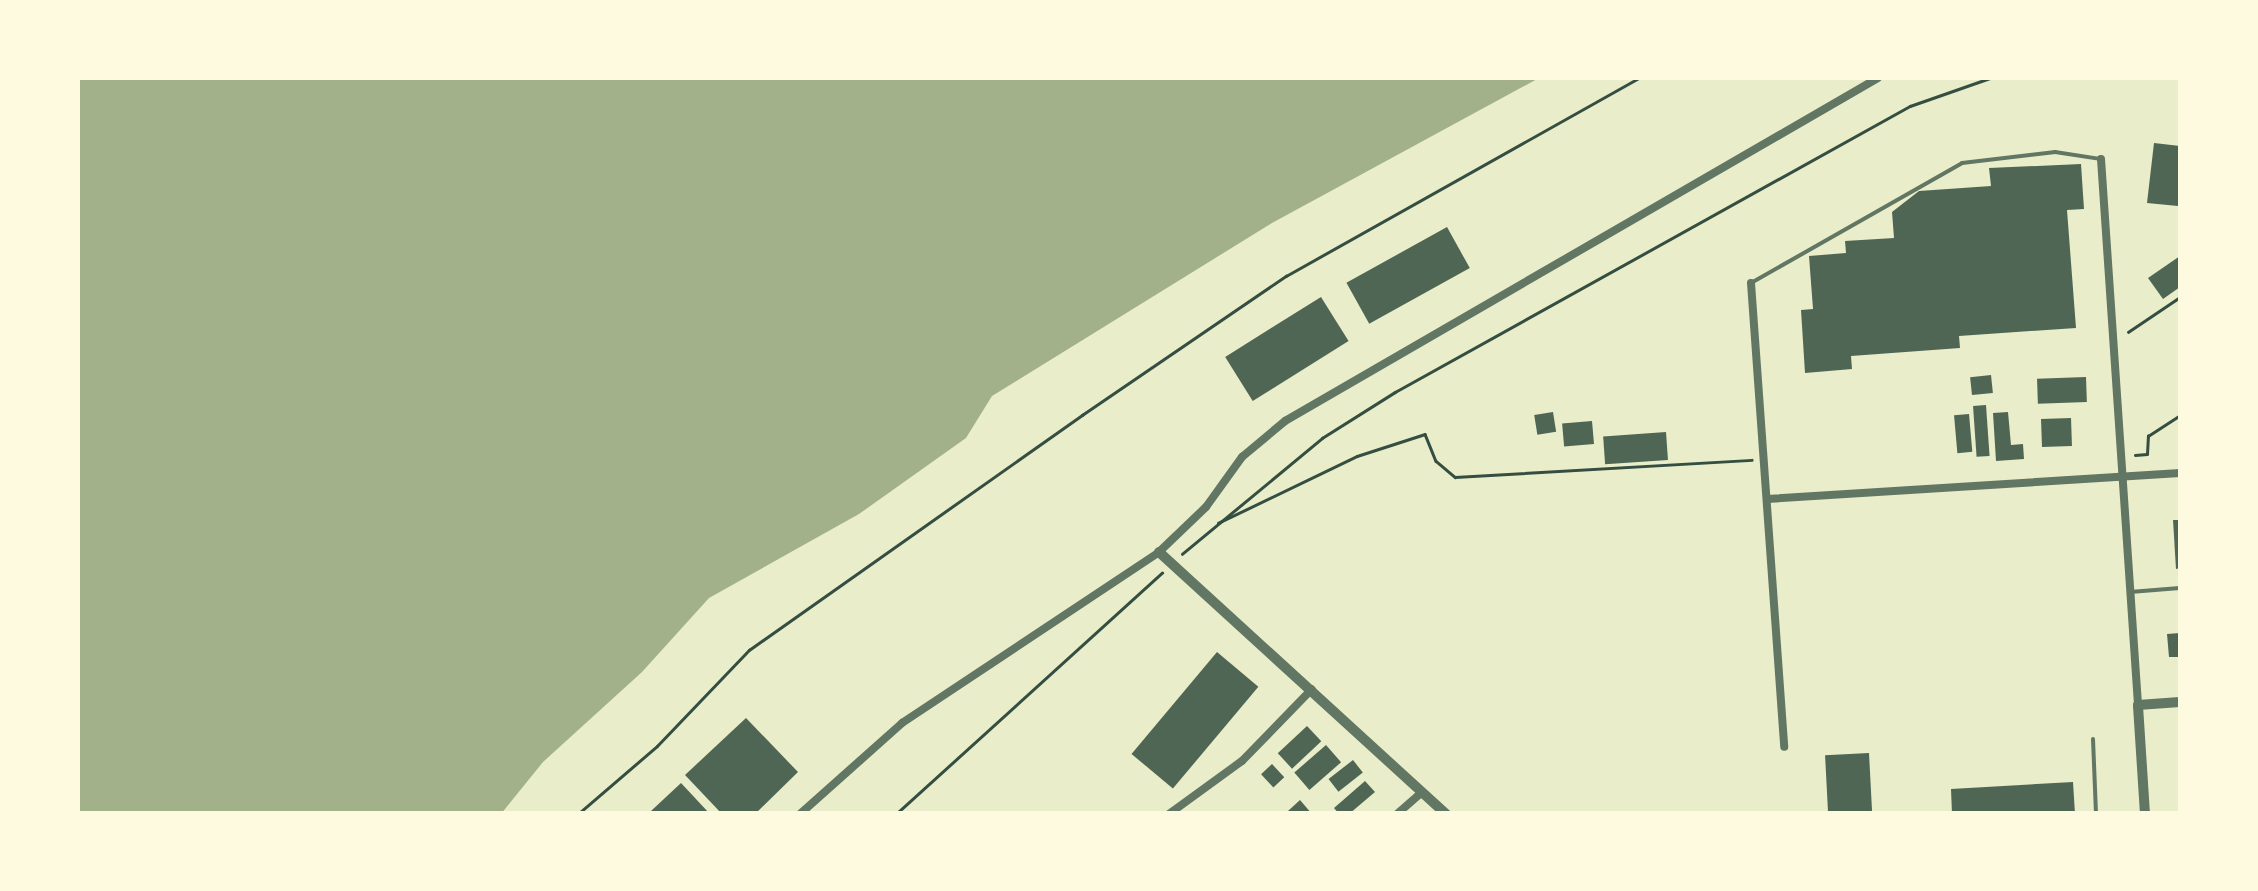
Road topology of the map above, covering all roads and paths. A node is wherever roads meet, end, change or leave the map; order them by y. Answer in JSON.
{"nodes":[{"id":1,"x":1639,"y":78,"type":"edge"},
{"id":2,"x":1878,"y":78,"type":"edge"},
{"id":3,"x":1990,"y":78,"type":"edge"},
{"id":4,"x":2101,"y":159,"type":"joint"},
{"id":5,"x":1751,"y":283,"type":"joint"},
{"id":6,"x":2180,"y":297,"type":"edge"},
{"id":7,"x":2113,"y":336,"type":"junction"},
{"id":8,"x":2180,"y":415,"type":"edge"},
{"id":9,"x":2121,"y":457,"type":"junction"},
{"id":10,"x":1764,"y":459,"type":"junction"},
{"id":11,"x":2180,"y":473,"type":"edge"},
{"id":12,"x":2122,"y":477,"type":"junction"},
{"id":13,"x":1766,"y":499,"type":"junction"},
{"id":14,"x":1216,"y":523,"type":"junction"},
{"id":15,"x":1159,"y":552,"type":"junction"},
{"id":16,"x":1172,"y":563,"type":"junction"},
{"id":17,"x":2180,"y":588,"type":"edge"},
{"id":18,"x":2130,"y":592,"type":"junction"},
{"id":19,"x":1313,"y":688,"type":"junction"},
{"id":20,"x":2180,"y":702,"type":"edge"},
{"id":21,"x":2138,"y":705,"type":"junction"},
{"id":22,"x":2093,"y":739,"type":"dead end"},
{"id":23,"x":1784,"y":747,"type":"dead end"},
{"id":24,"x":1422,"y":792,"type":"junction"},
{"id":25,"x":578,"y":814,"type":"edge"},
{"id":26,"x":800,"y":814,"type":"edge"},
{"id":27,"x":896,"y":814,"type":"edge"},
{"id":28,"x":1169,"y":814,"type":"edge"},
{"id":29,"x":1397,"y":814,"type":"edge"},
{"id":30,"x":1446,"y":814,"type":"edge"},
{"id":31,"x":2096,"y":814,"type":"edge"},
{"id":32,"x":2145,"y":814,"type":"edge"}],
"edges":[{"from":1,"to":25,"type":"path"},
{"from":2,"to":15,"type":"street"},
{"from":3,"to":14,"type":"path"},
{"from":4,"to":5,"type":"lane"},
{"from":4,"to":7,"type":"street"},
{"from":5,"to":10,"type":"street"},
{"from":6,"to":7,"type":"path"},
{"from":7,"to":9,"type":"street"},
{"from":8,"to":9,"type":"path"},
{"from":9,"to":12,"type":"street"},
{"from":10,"to":13,"type":"street"},
{"from":10,"to":14,"type":"path"},
{"from":11,"to":12,"type":"street"},
{"from":12,"to":13,"type":"street"},
{"from":12,"to":18,"type":"street"},
{"from":13,"to":23,"type":"street"},
{"from":14,"to":16,"type":"path"},
{"from":15,"to":16,"type":"street"},
{"from":15,"to":26,"type":"street"},
{"from":16,"to":19,"type":"street"},
{"from":16,"to":27,"type":"path"},
{"from":17,"to":18,"type":"lane"},
{"from":18,"to":21,"type":"street"},
{"from":19,"to":24,"type":"street"},
{"from":19,"to":28,"type":"street"},
{"from":20,"to":21,"type":"street"},
{"from":21,"to":32,"type":"street"},
{"from":22,"to":31,"type":"lane"},
{"from":24,"to":29,"type":"street"},
{"from":24,"to":30,"type":"street"}]}
